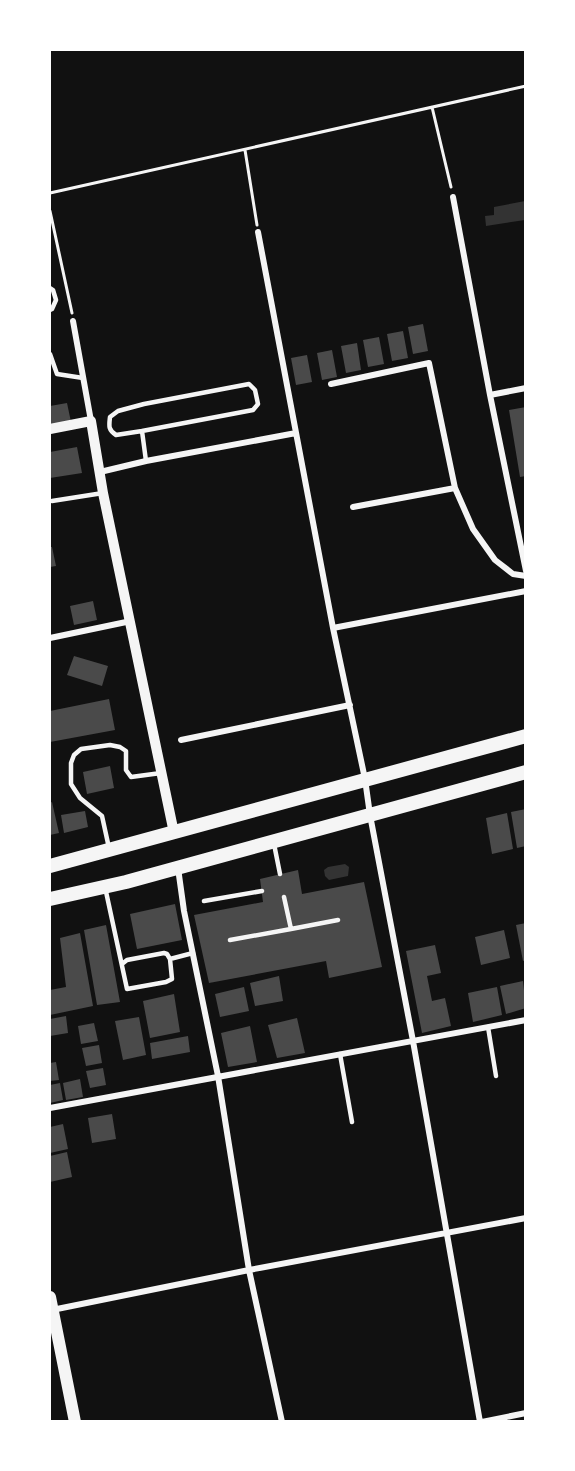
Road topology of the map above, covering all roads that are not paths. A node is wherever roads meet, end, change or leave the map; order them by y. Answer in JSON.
{"nodes":[{"id":1,"x":453,"y":198,"type":"road end"},
{"id":2,"x":258,"y":232,"type":"road end"},
{"id":3,"x":50,"y":288,"type":"edge"},
{"id":4,"x":50,"y":310,"type":"edge"},
{"id":5,"x":73,"y":321,"type":"road end"},
{"id":6,"x":50,"y":354,"type":"edge"},
{"id":7,"x":83,"y":378,"type":"junction"},
{"id":8,"x":331,"y":384,"type":"dead end"},
{"id":9,"x":525,"y":388,"type":"edge"},
{"id":10,"x":490,"y":395,"type":"junction"},
{"id":11,"x":91,"y":421,"type":"junction"},
{"id":12,"x":50,"y":429,"type":"edge"},
{"id":13,"x":142,"y":431,"type":"junction"},
{"id":14,"x":296,"y":433,"type":"junction"},
{"id":15,"x":146,"y":461,"type":"junction"},
{"id":16,"x":100,"y":472,"type":"junction"},
{"id":17,"x":455,"y":488,"type":"junction"},
{"id":18,"x":104,"y":493,"type":"junction"},
{"id":19,"x":52,"y":501,"type":"dead end"},
{"id":20,"x":353,"y":507,"type":"dead end"},
{"id":21,"x":525,"y":571,"type":"edge"},
{"id":22,"x":525,"y":576,"type":"edge"},
{"id":23,"x":525,"y":591,"type":"edge"},
{"id":24,"x":131,"y":621,"type":"junction"},
{"id":25,"x":333,"y":628,"type":"junction"},
{"id":26,"x":50,"y":638,"type":"edge"},
{"id":27,"x":350,"y":705,"type":"junction"},
{"id":28,"x":525,"y":736,"type":"edge"},
{"id":29,"x":181,"y":740,"type":"dead end"},
{"id":30,"x":162,"y":772,"type":"junction"},
{"id":31,"x":525,"y":772,"type":"edge"},
{"id":32,"x":365,"y":779,"type":"junction"},
{"id":33,"x":370,"y":815,"type":"junction"},
{"id":34,"x":174,"y":833,"type":"junction"},
{"id":35,"x":274,"y":841,"type":"junction"},
{"id":36,"x":109,"y":850,"type":"junction"},
{"id":37,"x":50,"y":866,"type":"edge"},
{"id":38,"x":178,"y":868,"type":"junction"},
{"id":39,"x":280,"y":874,"type":"dead end"},
{"id":40,"x":105,"y":886,"type":"junction"},
{"id":41,"x":262,"y":891,"type":"dead end"},
{"id":42,"x":284,"y":897,"type":"dead end"},
{"id":43,"x":50,"y":899,"type":"edge"},
{"id":44,"x":204,"y":901,"type":"dead end"},
{"id":45,"x":338,"y":920,"type":"dead end"},
{"id":46,"x":291,"y":929,"type":"junction"},
{"id":47,"x":230,"y":940,"type":"dead end"},
{"id":48,"x":193,"y":953,"type":"junction"},
{"id":49,"x":170,"y":959,"type":"junction"},
{"id":50,"x":122,"y":964,"type":"junction"},
{"id":51,"x":525,"y":1020,"type":"edge"},
{"id":52,"x":488,"y":1027,"type":"junction"},
{"id":53,"x":413,"y":1041,"type":"junction"},
{"id":54,"x":340,"y":1054,"type":"junction"},
{"id":55,"x":218,"y":1076,"type":"junction"},
{"id":56,"x":496,"y":1076,"type":"dead end"},
{"id":57,"x":50,"y":1107,"type":"edge"},
{"id":58,"x":352,"y":1122,"type":"dead end"},
{"id":59,"x":525,"y":1218,"type":"edge"},
{"id":60,"x":447,"y":1233,"type":"junction"},
{"id":61,"x":249,"y":1270,"type":"junction"},
{"id":62,"x":50,"y":1297,"type":"edge"},
{"id":63,"x":51,"y":1311,"type":"edge"},
{"id":64,"x":525,"y":1413,"type":"edge"},
{"id":65,"x":75,"y":1422,"type":"edge"},
{"id":66,"x":282,"y":1422,"type":"edge"},
{"id":67,"x":481,"y":1422,"type":"edge"}],
"edges":[{"from":1,"to":10,"type":"street"},
{"from":2,"to":14,"type":"street"},
{"from":3,"to":4,"type":"lane"},
{"from":5,"to":7,"type":"street"},
{"from":6,"to":7,"type":"lane"},
{"from":7,"to":11,"type":"street"},
{"from":8,"to":17,"type":"street"},
{"from":9,"to":10,"type":"street"},
{"from":10,"to":21,"type":"street"},
{"from":11,"to":12,"type":"street"},
{"from":11,"to":16,"type":"street"},
{"from":13,"to":13,"type":"lane"},
{"from":13,"to":15,"type":"lane"},
{"from":14,"to":15,"type":"street"},
{"from":14,"to":25,"type":"street"},
{"from":15,"to":16,"type":"street"},
{"from":16,"to":18,"type":"street"},
{"from":17,"to":20,"type":"street"},
{"from":17,"to":22,"type":"street"},
{"from":18,"to":19,"type":"lane"},
{"from":18,"to":24,"type":"street"},
{"from":23,"to":25,"type":"street"},
{"from":24,"to":26,"type":"street"},
{"from":24,"to":30,"type":"street"},
{"from":25,"to":27,"type":"street"},
{"from":27,"to":29,"type":"street"},
{"from":27,"to":32,"type":"street"},
{"from":28,"to":32,"type":"main road"},
{"from":30,"to":34,"type":"street"},
{"from":30,"to":36,"type":"lane"},
{"from":31,"to":33,"type":"main road"},
{"from":32,"to":33,"type":"street"},
{"from":32,"to":34,"type":"main road"},
{"from":33,"to":35,"type":"main road"},
{"from":33,"to":53,"type":"street"},
{"from":34,"to":36,"type":"main road"},
{"from":35,"to":38,"type":"main road"},
{"from":35,"to":39,"type":"lane"},
{"from":36,"to":37,"type":"main road"},
{"from":38,"to":40,"type":"main road"},
{"from":38,"to":48,"type":"street"},
{"from":40,"to":43,"type":"main road"},
{"from":40,"to":50,"type":"lane"},
{"from":41,"to":44,"type":"lane"},
{"from":42,"to":46,"type":"lane"},
{"from":45,"to":46,"type":"lane"},
{"from":46,"to":47,"type":"lane"},
{"from":48,"to":49,"type":"lane"},
{"from":48,"to":55,"type":"street"},
{"from":49,"to":50,"type":"lane"},
{"from":49,"to":50,"type":"lane"},
{"from":51,"to":52,"type":"street"},
{"from":52,"to":53,"type":"street"},
{"from":52,"to":56,"type":"lane"},
{"from":53,"to":54,"type":"street"},
{"from":53,"to":60,"type":"street"},
{"from":54,"to":55,"type":"street"},
{"from":54,"to":58,"type":"lane"},
{"from":55,"to":57,"type":"street"},
{"from":55,"to":61,"type":"street"},
{"from":59,"to":60,"type":"street"},
{"from":60,"to":61,"type":"street"},
{"from":60,"to":67,"type":"street"},
{"from":61,"to":63,"type":"street"},
{"from":61,"to":66,"type":"street"},
{"from":62,"to":63,"type":"main road"},
{"from":63,"to":65,"type":"main road"},
{"from":64,"to":67,"type":"street"}]}
